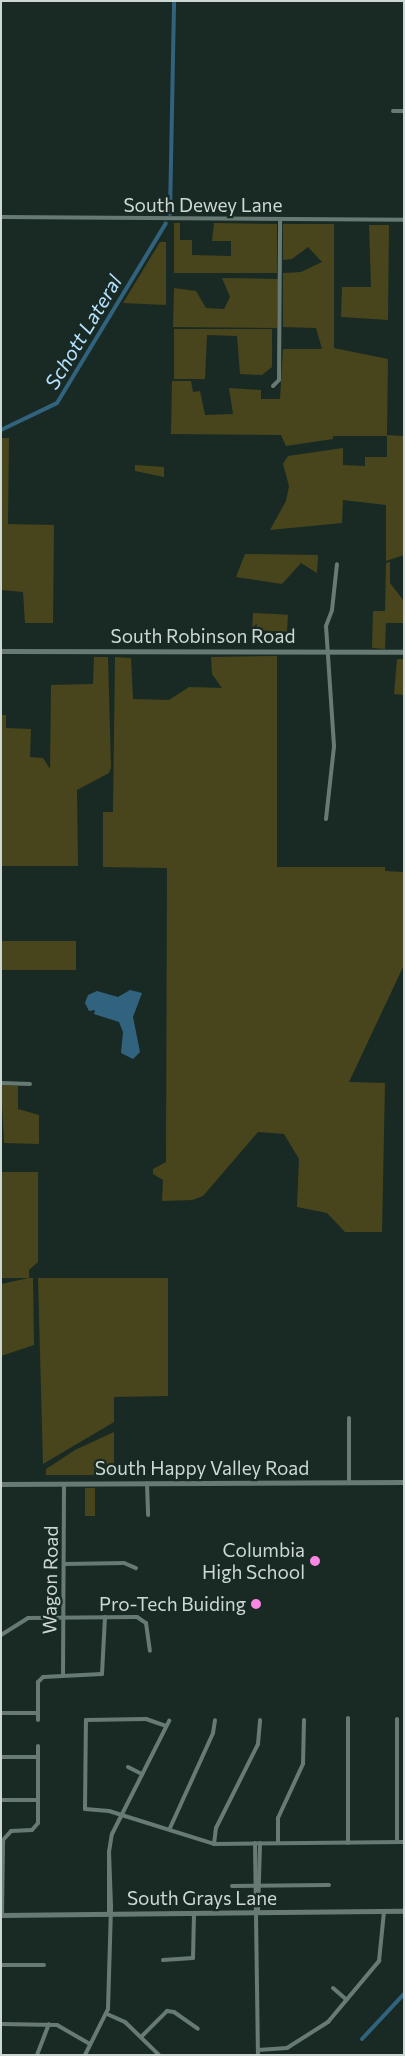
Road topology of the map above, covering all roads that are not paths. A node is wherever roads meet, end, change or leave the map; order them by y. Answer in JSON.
{"nodes":[{"id":1,"x":393,"y":111,"type":"dead end"},
{"id":2,"x":404,"y":111,"type":"edge"},
{"id":3,"x":1,"y":217,"type":"edge"},
{"id":4,"x":280,"y":219,"type":"junction"},
{"id":5,"x":404,"y":220,"type":"edge"},
{"id":6,"x":273,"y":386,"type":"dead end"},
{"id":7,"x":337,"y":564,"type":"dead end"},
{"id":8,"x":1,"y":651,"type":"edge"},
{"id":9,"x":328,"y":652,"type":"junction"},
{"id":10,"x":404,"y":652,"type":"edge"},
{"id":11,"x":326,"y":819,"type":"dead end"},
{"id":12,"x":1,"y":1082,"type":"edge"},
{"id":13,"x":30,"y":1084,"type":"dead end"},
{"id":14,"x":349,"y":1418,"type":"dead end"},
{"id":15,"x":349,"y":1482,"type":"junction"},
{"id":16,"x":404,"y":1482,"type":"edge"},
{"id":17,"x":148,"y":1483,"type":"junction"},
{"id":18,"x":1,"y":1484,"type":"edge"},
{"id":19,"x":64,"y":1484,"type":"junction"},
{"id":20,"x":148,"y":1515,"type":"dead end"},
{"id":21,"x":64,"y":1564,"type":"junction"},
{"id":22,"x":136,"y":1568,"type":"dead end"},
{"id":23,"x":105,"y":1617,"type":"junction"},
{"id":24,"x":63,"y":1618,"type":"junction"},
{"id":25,"x":1,"y":1635,"type":"edge"},
{"id":26,"x":150,"y":1651,"type":"dead end"},
{"id":27,"x":62,"y":1676,"type":"junction"},
{"id":28,"x":1,"y":1713,"type":"edge"},
{"id":29,"x":38,"y":1713,"type":"junction"},
{"id":30,"x":348,"y":1718,"type":"dead end"},
{"id":31,"x":397,"y":1719,"type":"dead end"},
{"id":32,"x":38,"y":1720,"type":"dead end"},
{"id":33,"x":215,"y":1720,"type":"dead end"},
{"id":34,"x":260,"y":1720,"type":"dead end"},
{"id":35,"x":304,"y":1720,"type":"dead end"},
{"id":36,"x":169,"y":1721,"type":"dead end"},
{"id":37,"x":166,"y":1726,"type":"junction"},
{"id":38,"x":38,"y":1746,"type":"dead end"},
{"id":39,"x":1,"y":1757,"type":"edge"},
{"id":40,"x":38,"y":1757,"type":"junction"},
{"id":41,"x":128,"y":1767,"type":"dead end"},
{"id":42,"x":142,"y":1774,"type":"junction"},
{"id":43,"x":1,"y":1800,"type":"edge"},
{"id":44,"x":38,"y":1800,"type":"junction"},
{"id":45,"x":85,"y":1809,"type":"junction"},
{"id":46,"x":81,"y":1813,"type":"dead end"},
{"id":47,"x":122,"y":1815,"type":"junction"},
{"id":48,"x":170,"y":1828,"type":"junction"},
{"id":49,"x":397,"y":1842,"type":"junction"},
{"id":50,"x":404,"y":1842,"type":"edge"},
{"id":51,"x":260,"y":1843,"type":"junction"},
{"id":52,"x":278,"y":1843,"type":"junction"},
{"id":53,"x":348,"y":1843,"type":"junction"},
{"id":54,"x":214,"y":1844,"type":"junction"},
{"id":55,"x":255,"y":1844,"type":"junction"},
{"id":56,"x":329,"y":1885,"type":"dead end"},
{"id":57,"x":232,"y":1886,"type":"dead end"},
{"id":58,"x":258,"y":1886,"type":"junction"},
{"id":59,"x":258,"y":1912,"type":"junction"},
{"id":60,"x":384,"y":1912,"type":"junction"},
{"id":61,"x":404,"y":1912,"type":"edge"},
{"id":62,"x":109,"y":1913,"type":"junction"},
{"id":63,"x":194,"y":1913,"type":"junction"},
{"id":64,"x":2,"y":1915,"type":"edge"},
{"id":65,"x":163,"y":1960,"type":"dead end"},
{"id":66,"x":1,"y":1965,"type":"edge"},
{"id":67,"x":44,"y":1965,"type":"dead end"},
{"id":68,"x":333,"y":1988,"type":"dead end"},
{"id":69,"x":347,"y":2000,"type":"junction"},
{"id":70,"x":107,"y":2014,"type":"junction"},
{"id":71,"x":1,"y":2024,"type":"edge"},
{"id":72,"x":49,"y":2024,"type":"junction"},
{"id":73,"x":198,"y":2029,"type":"dead end"},
{"id":74,"x":141,"y":2037,"type":"junction"},
{"id":75,"x":90,"y":2044,"type":"junction"},
{"id":76,"x":258,"y":2052,"type":"edge"},
{"id":77,"x":37,"y":2055,"type":"edge"},
{"id":78,"x":85,"y":2055,"type":"edge"},
{"id":79,"x":159,"y":2055,"type":"edge"}],
"edges":[{"from":1,"to":2,"type":"street"},
{"from":3,"to":4,"type":"street","name":"South Dewey Lane"},
{"from":4,"to":5,"type":"street","name":"South Dewey Lane"},
{"from":4,"to":6,"type":"street"},
{"from":7,"to":9,"type":"street"},
{"from":8,"to":9,"type":"street","name":"South Robinson Road"},
{"from":9,"to":10,"type":"street","name":"South Robinson Road"},
{"from":9,"to":11,"type":"street"},
{"from":12,"to":13,"type":"street"},
{"from":14,"to":15,"type":"street"},
{"from":15,"to":16,"type":"street","name":"South Happy Valley Road"},
{"from":15,"to":17,"type":"street","name":"South Happy Valley Road"},
{"from":17,"to":19,"type":"street","name":"South Happy Valley Road"},
{"from":17,"to":20,"type":"street"},
{"from":18,"to":19,"type":"street","name":"South Happy Valley Road"},
{"from":19,"to":21,"type":"street","name":"Wagon Road"},
{"from":21,"to":22,"type":"street"},
{"from":21,"to":24,"type":"street","name":"Wagon Road"},
{"from":23,"to":24,"type":"street"},
{"from":23,"to":26,"type":"street"},
{"from":23,"to":27,"type":"street"},
{"from":24,"to":25,"type":"street"},
{"from":24,"to":27,"type":"street","name":"Wagon Road"},
{"from":27,"to":29,"type":"street"},
{"from":28,"to":29,"type":"street"},
{"from":29,"to":32,"type":"street"},
{"from":30,"to":53,"type":"street"},
{"from":31,"to":49,"type":"street"},
{"from":33,"to":48,"type":"street"},
{"from":34,"to":54,"type":"street"},
{"from":35,"to":52,"type":"street"},
{"from":36,"to":37,"type":"street"},
{"from":37,"to":42,"type":"street"},
{"from":37,"to":45,"type":"street"},
{"from":38,"to":40,"type":"street"},
{"from":39,"to":40,"type":"street"},
{"from":40,"to":44,"type":"street"},
{"from":41,"to":42,"type":"street"},
{"from":42,"to":47,"type":"street"},
{"from":43,"to":44,"type":"street"},
{"from":44,"to":64,"type":"street"},
{"from":45,"to":46,"type":"street"},
{"from":45,"to":47,"type":"street"},
{"from":47,"to":48,"type":"street"},
{"from":47,"to":62,"type":"street"},
{"from":48,"to":54,"type":"street"},
{"from":49,"to":50,"type":"street"},
{"from":49,"to":53,"type":"street"},
{"from":51,"to":52,"type":"street"},
{"from":51,"to":55,"type":"street"},
{"from":51,"to":58,"type":"street"},
{"from":52,"to":53,"type":"street"},
{"from":54,"to":55,"type":"street"},
{"from":55,"to":58,"type":"street"},
{"from":56,"to":58,"type":"street"},
{"from":57,"to":58,"type":"street"},
{"from":58,"to":59,"type":"street"},
{"from":59,"to":60,"type":"street","name":"South Grays Lane"},
{"from":59,"to":63,"type":"street","name":"South Grays Lane"},
{"from":59,"to":76,"type":"street"},
{"from":60,"to":61,"type":"street","name":"South Grays Lane"},
{"from":60,"to":69,"type":"street"},
{"from":62,"to":63,"type":"street","name":"South Grays Lane"},
{"from":62,"to":64,"type":"street","name":"South Grays Lane"},
{"from":62,"to":70,"type":"street"},
{"from":63,"to":65,"type":"street"},
{"from":66,"to":67,"type":"street"},
{"from":68,"to":69,"type":"street"},
{"from":69,"to":76,"type":"street"},
{"from":70,"to":74,"type":"street"},
{"from":70,"to":75,"type":"street"},
{"from":71,"to":72,"type":"street"},
{"from":72,"to":75,"type":"street"},
{"from":72,"to":77,"type":"street"},
{"from":73,"to":74,"type":"street"},
{"from":74,"to":79,"type":"street"},
{"from":75,"to":78,"type":"street"}]}
